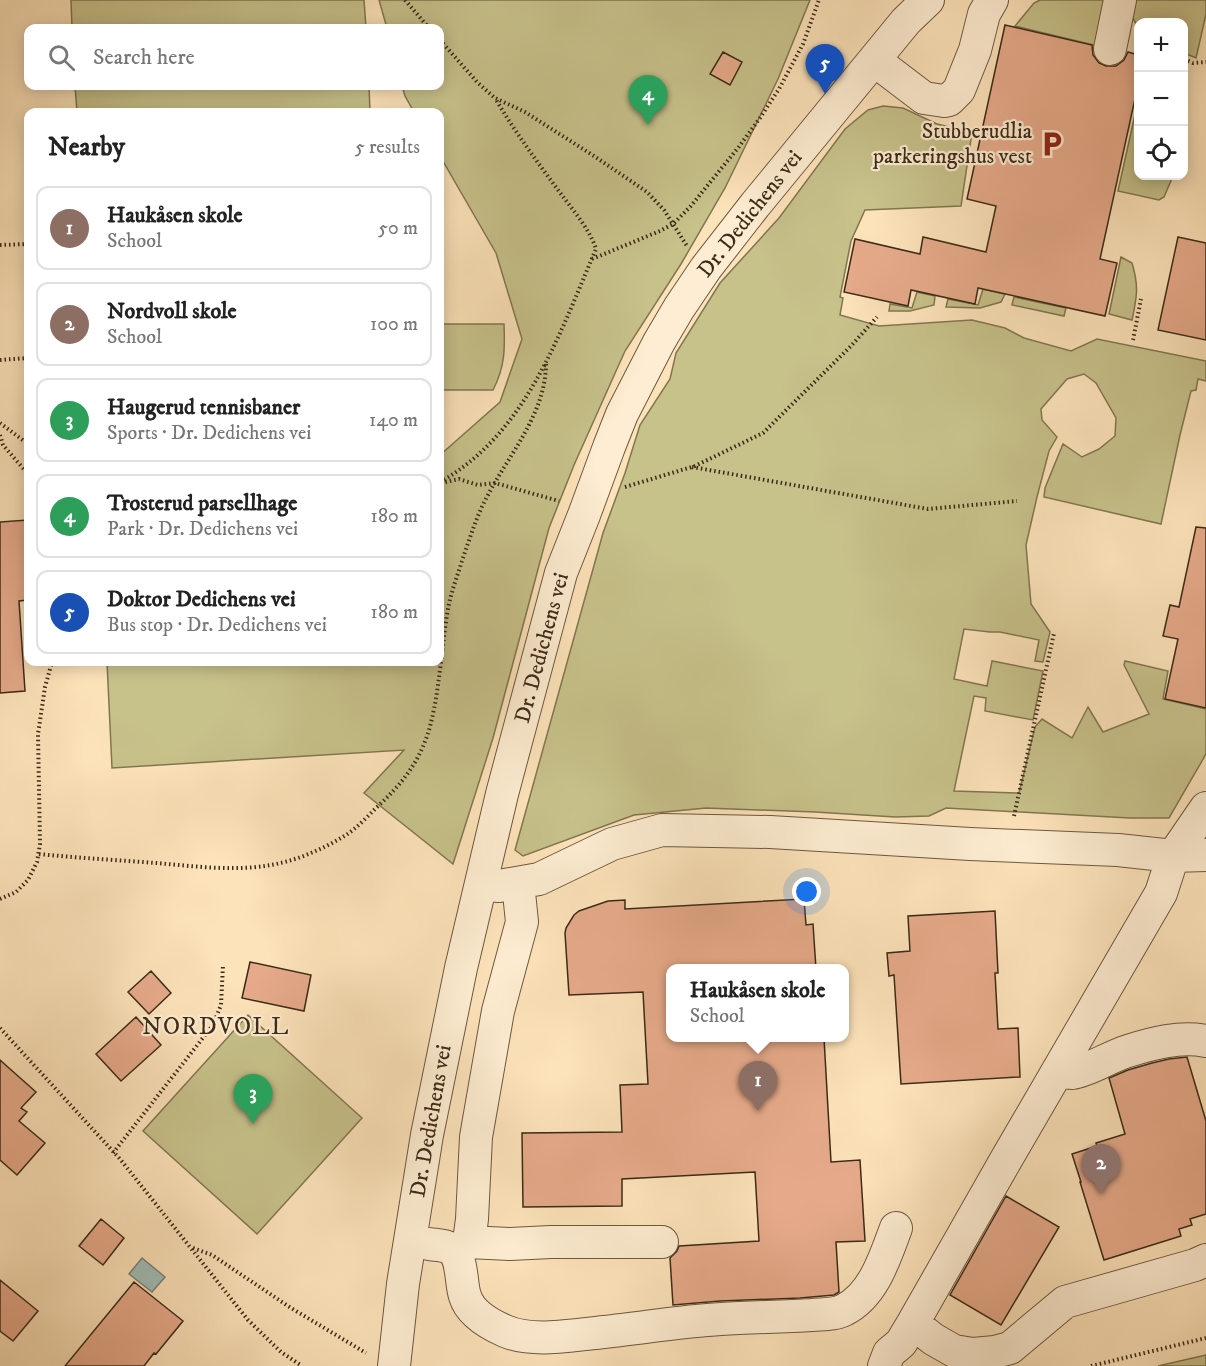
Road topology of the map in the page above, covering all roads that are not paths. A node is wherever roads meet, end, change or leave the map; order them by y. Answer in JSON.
{"nodes":[{"id":1,"x":992,"y":0,"type":"edge"},
{"id":2,"x":1120,"y":0,"type":"edge"},
{"id":3,"x":916,"y":7,"type":"edge"},
{"id":4,"x":1110,"y":49,"type":"dead end"},
{"id":5,"x":874,"y":60,"type":"junction"},
{"id":6,"x":1206,"y":808,"type":"edge"},
{"id":7,"x":1206,"y":855,"type":"edge"},
{"id":8,"x":1173,"y":856,"type":"junction"},
{"id":9,"x":518,"y":883,"type":"junction"},
{"id":10,"x":480,"y":884,"type":"junction"},
{"id":11,"x":1206,"y":1041,"type":"edge"},
{"id":12,"x":1058,"y":1070,"type":"junction"},
{"id":13,"x":896,"y":1228,"type":"dead end"},
{"id":14,"x":662,"y":1242,"type":"dead end"},
{"id":15,"x":451,"y":1246,"type":"junction"},
{"id":16,"x":1206,"y":1260,"type":"edge"},
{"id":17,"x":913,"y":1323,"type":"junction"},
{"id":18,"x":383,"y":1361,"type":"edge"},
{"id":19,"x":884,"y":1366,"type":"edge"}],
"edges":[{"from":1,"to":5,"type":"street"},
{"from":2,"to":4,"type":"street"},
{"from":3,"to":5,"type":"street","name":"Dr. Dedichens vei"},
{"from":5,"to":10,"type":"street","name":"Dr. Dedichens vei"},
{"from":6,"to":8,"type":"street"},
{"from":7,"to":8,"type":"street"},
{"from":8,"to":9,"type":"street"},
{"from":8,"to":12,"type":"street"},
{"from":9,"to":10,"type":"street"},
{"from":9,"to":15,"type":"street"},
{"from":10,"to":18,"type":"street","name":"Dr. Dedichens vei"},
{"from":11,"to":12,"type":"street"},
{"from":12,"to":17,"type":"street"},
{"from":13,"to":15,"type":"street"},
{"from":14,"to":15,"type":"street"},
{"from":16,"to":17,"type":"street"},
{"from":17,"to":19,"type":"street"}]}
